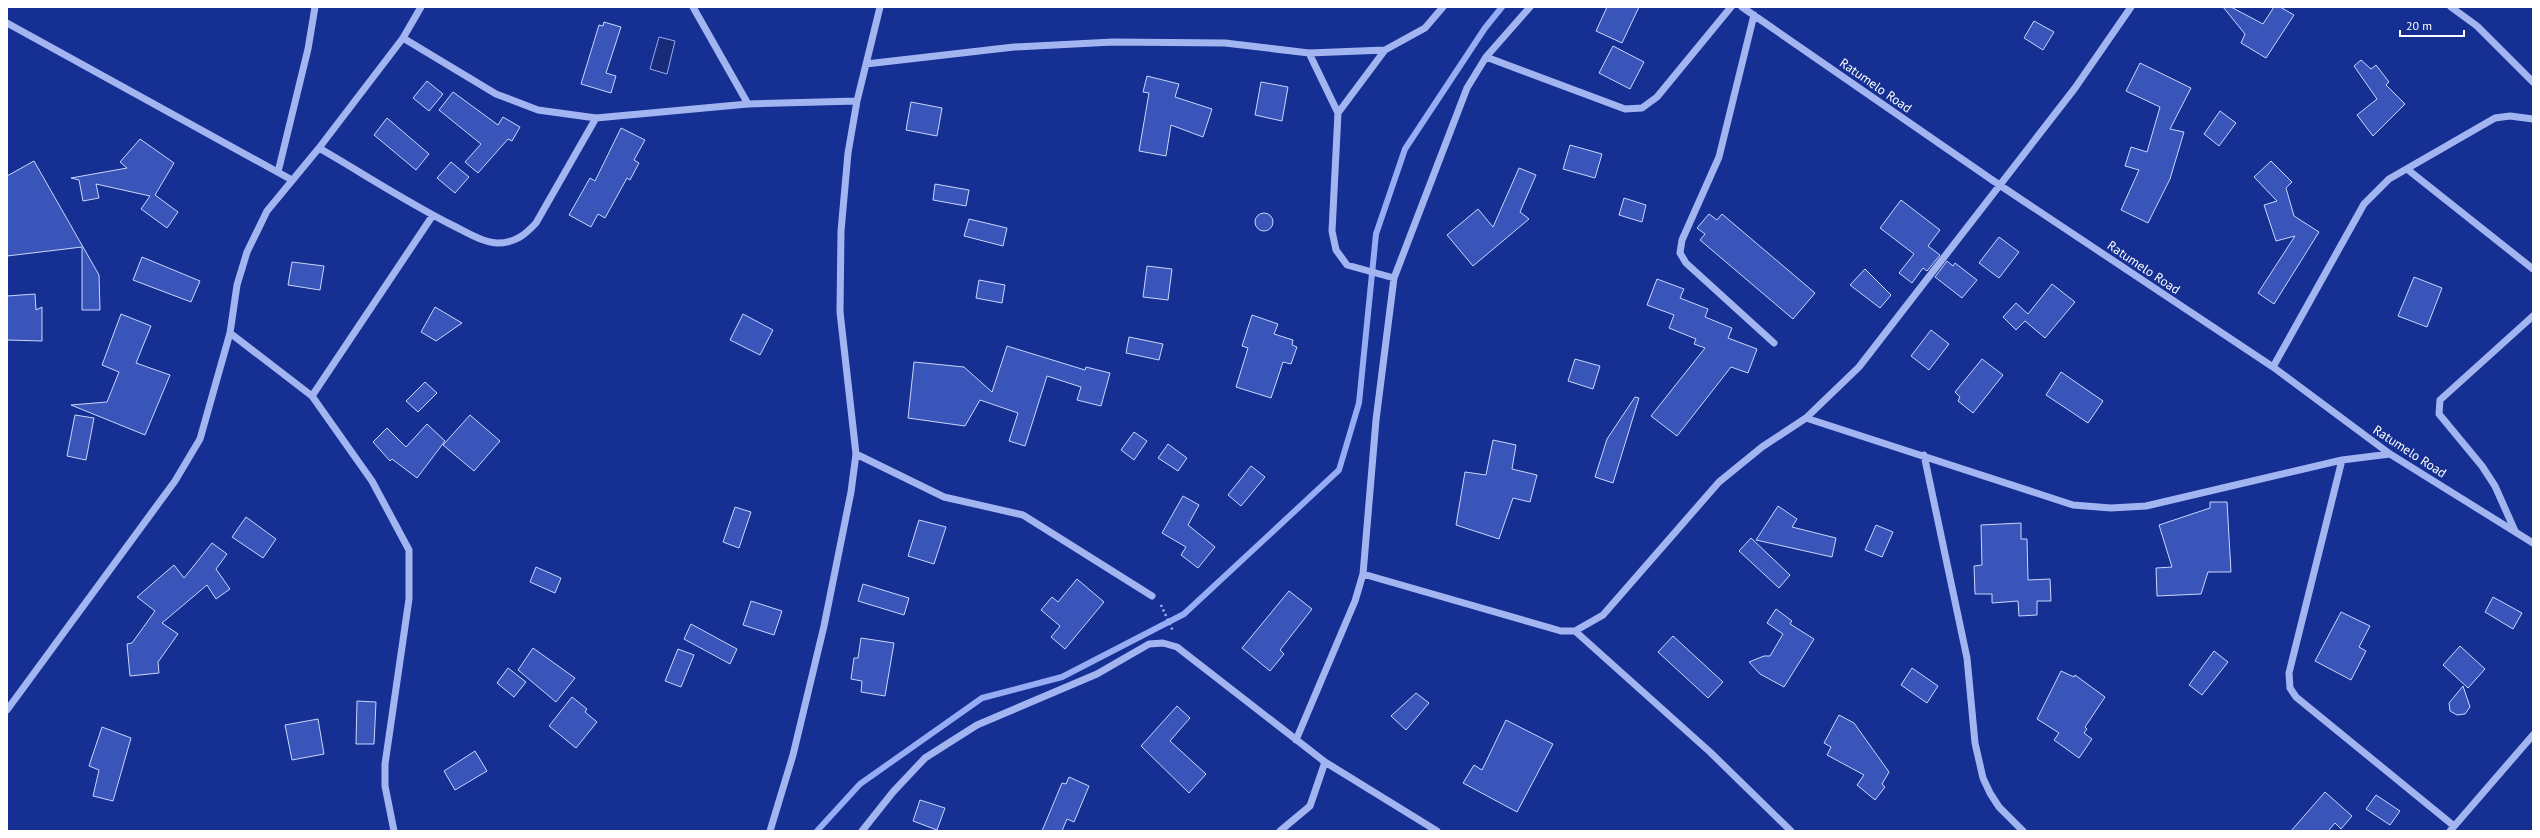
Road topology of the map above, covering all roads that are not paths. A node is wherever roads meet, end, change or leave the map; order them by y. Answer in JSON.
{"nodes":[{"id":1,"x":315,"y":7,"type":"edge"},
{"id":2,"x":421,"y":7,"type":"edge"},
{"id":3,"x":693,"y":7,"type":"edge"},
{"id":4,"x":880,"y":7,"type":"edge"},
{"id":5,"x":1443,"y":7,"type":"edge"},
{"id":6,"x":1530,"y":7,"type":"edge"},
{"id":7,"x":1731,"y":7,"type":"edge"},
{"id":8,"x":1742,"y":7,"type":"edge"},
{"id":9,"x":2131,"y":7,"type":"edge"},
{"id":10,"x":2451,"y":7,"type":"edge"},
{"id":11,"x":1754,"y":15,"type":"junction"},
{"id":12,"x":7,"y":23,"type":"edge"},
{"id":13,"x":403,"y":38,"type":"junction"},
{"id":14,"x":1385,"y":50,"type":"junction"},
{"id":15,"x":1309,"y":54,"type":"junction"},
{"id":16,"x":1486,"y":57,"type":"junction"},
{"id":17,"x":866,"y":64,"type":"junction"},
{"id":18,"x":2533,"y":82,"type":"edge"},
{"id":19,"x":856,"y":101,"type":"junction"},
{"id":20,"x":748,"y":104,"type":"junction"},
{"id":21,"x":1338,"y":113,"type":"junction"},
{"id":22,"x":596,"y":118,"type":"junction"},
{"id":23,"x":2533,"y":119,"type":"edge"},
{"id":24,"x":319,"y":148,"type":"junction"},
{"id":25,"x":2407,"y":169,"type":"junction"},
{"id":26,"x":278,"y":172,"type":"junction"},
{"id":27,"x":292,"y":180,"type":"junction"},
{"id":28,"x":1998,"y":184,"type":"junction"},
{"id":29,"x":433,"y":216,"type":"junction"},
{"id":30,"x":2533,"y":269,"type":"edge"},
{"id":31,"x":1394,"y":278,"type":"junction"},
{"id":32,"x":2533,"y":316,"type":"edge"},
{"id":33,"x":230,"y":333,"type":"junction"},
{"id":34,"x":1774,"y":343,"type":"dead end"},
{"id":35,"x":2273,"y":367,"type":"junction"},
{"id":36,"x":312,"y":396,"type":"junction"},
{"id":37,"x":1806,"y":418,"type":"junction"},
{"id":38,"x":856,"y":454,"type":"junction"},
{"id":39,"x":2390,"y":454,"type":"junction"},
{"id":40,"x":1924,"y":455,"type":"junction"},
{"id":41,"x":2342,"y":460,"type":"junction"},
{"id":42,"x":2515,"y":531,"type":"junction"},
{"id":43,"x":2533,"y":543,"type":"edge"},
{"id":44,"x":1363,"y":574,"type":"junction"},
{"id":45,"x":1152,"y":596,"type":"dead end"},
{"id":46,"x":1574,"y":631,"type":"junction"},
{"id":47,"x":7,"y":710,"type":"edge"},
{"id":48,"x":2533,"y":735,"type":"edge"},
{"id":49,"x":1296,"y":740,"type":"junction"},
{"id":50,"x":1325,"y":762,"type":"junction"},
{"id":51,"x":2452,"y":829,"type":"edge"},
{"id":52,"x":394,"y":831,"type":"edge"},
{"id":53,"x":770,"y":831,"type":"edge"},
{"id":54,"x":862,"y":831,"type":"edge"},
{"id":55,"x":1280,"y":831,"type":"edge"},
{"id":56,"x":1437,"y":831,"type":"edge"},
{"id":57,"x":1791,"y":831,"type":"edge"},
{"id":58,"x":2023,"y":831,"type":"edge"}],
"edges":[{"from":1,"to":26,"type":"street"},
{"from":2,"to":13,"type":"street"},
{"from":3,"to":20,"type":"street"},
{"from":4,"to":17,"type":"street"},
{"from":5,"to":14,"type":"street"},
{"from":6,"to":16,"type":"street"},
{"from":7,"to":16,"type":"street"},
{"from":8,"to":11,"type":"street","name":"Ratumelo Road"},
{"from":9,"to":28,"type":"street"},
{"from":10,"to":18,"type":"street"},
{"from":11,"to":28,"type":"street","name":"Ratumelo Road"},
{"from":11,"to":34,"type":"street"},
{"from":12,"to":26,"type":"street"},
{"from":13,"to":22,"type":"street"},
{"from":13,"to":24,"type":"street"},
{"from":14,"to":15,"type":"street"},
{"from":14,"to":21,"type":"street"},
{"from":15,"to":17,"type":"street"},
{"from":15,"to":21,"type":"street"},
{"from":16,"to":31,"type":"street"},
{"from":17,"to":19,"type":"street"},
{"from":19,"to":20,"type":"street"},
{"from":19,"to":38,"type":"street"},
{"from":20,"to":22,"type":"street"},
{"from":21,"to":31,"type":"street"},
{"from":22,"to":29,"type":"street"},
{"from":23,"to":25,"type":"street"},
{"from":24,"to":27,"type":"street"},
{"from":24,"to":29,"type":"street"},
{"from":25,"to":30,"type":"street"},
{"from":25,"to":35,"type":"street"},
{"from":26,"to":27,"type":"street"},
{"from":27,"to":33,"type":"street"},
{"from":28,"to":35,"type":"street","name":"Ratumelo Road"},
{"from":28,"to":37,"type":"street"},
{"from":29,"to":36,"type":"street"},
{"from":31,"to":44,"type":"street"},
{"from":32,"to":42,"type":"street"},
{"from":33,"to":36,"type":"street"},
{"from":33,"to":47,"type":"street"},
{"from":35,"to":39,"type":"street","name":"Ratumelo Road"},
{"from":36,"to":52,"type":"street"},
{"from":37,"to":40,"type":"street"},
{"from":37,"to":46,"type":"street"},
{"from":38,"to":45,"type":"street"},
{"from":38,"to":53,"type":"street"},
{"from":39,"to":41,"type":"street"},
{"from":39,"to":42,"type":"street","name":"Ratumelo Road"},
{"from":40,"to":41,"type":"street"},
{"from":40,"to":58,"type":"street"},
{"from":41,"to":51,"type":"street"},
{"from":42,"to":43,"type":"street","name":"Ratumelo Road"},
{"from":44,"to":46,"type":"street"},
{"from":44,"to":49,"type":"street"},
{"from":46,"to":57,"type":"street"},
{"from":48,"to":51,"type":"street"},
{"from":49,"to":50,"type":"street"},
{"from":49,"to":54,"type":"street"},
{"from":50,"to":55,"type":"street"},
{"from":50,"to":56,"type":"street"}]}
